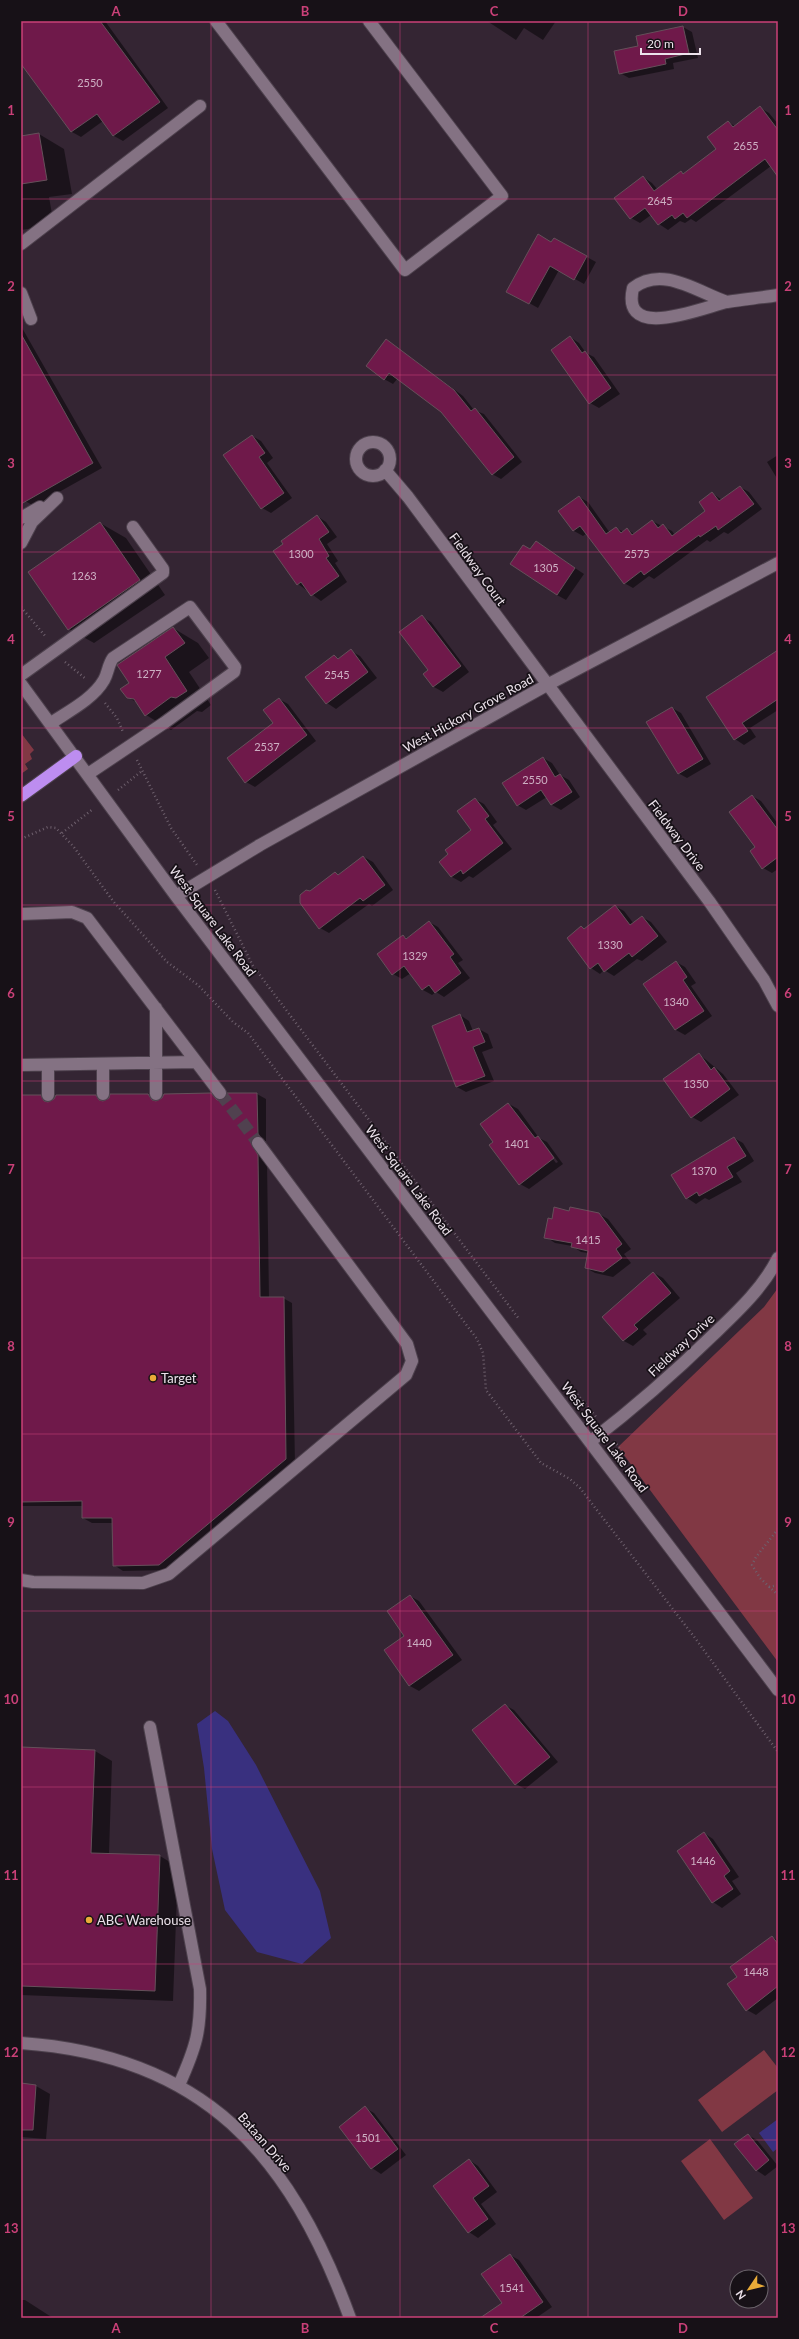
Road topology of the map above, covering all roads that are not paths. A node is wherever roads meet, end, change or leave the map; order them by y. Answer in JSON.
{"nodes":[{"id":1,"x":369,"y":21,"type":"edge"},
{"id":2,"x":218,"y":22,"type":"edge"},
{"id":3,"x":200,"y":106,"type":"dead end"},
{"id":4,"x":21,"y":244,"type":"edge"},
{"id":5,"x":21,"y":293,"type":"edge"},
{"id":6,"x":778,"y":295,"type":"edge"},
{"id":7,"x":727,"y":302,"type":"junction"},
{"id":8,"x":21,"y":308,"type":"edge"},
{"id":9,"x":386,"y":470,"type":"dead end"},
{"id":10,"x":21,"y":518,"type":"edge"},
{"id":11,"x":133,"y":528,"type":"dead end"},
{"id":12,"x":21,"y":543,"type":"edge"},
{"id":13,"x":778,"y":563,"type":"edge"},
{"id":14,"x":21,"y":675,"type":"edge"},
{"id":15,"x":21,"y":684,"type":"edge"},
{"id":16,"x":547,"y":685,"type":"junction"},
{"id":17,"x":51,"y":723,"type":"junction"},
{"id":18,"x":76,"y":756,"type":"junction"},
{"id":19,"x":88,"y":774,"type":"junction"},
{"id":20,"x":21,"y":796,"type":"edge"},
{"id":21,"x":176,"y":896,"type":"junction"},
{"id":22,"x":21,"y":914,"type":"edge"},
{"id":23,"x":778,"y":1006,"type":"edge"},
{"id":24,"x":156,"y":1008,"type":"junction"},
{"id":25,"x":196,"y":1062,"type":"junction"},
{"id":26,"x":156,"y":1063,"type":"junction"},
{"id":27,"x":48,"y":1064,"type":"junction"},
{"id":28,"x":103,"y":1064,"type":"junction"},
{"id":29,"x":21,"y":1065,"type":"edge"},
{"id":30,"x":220,"y":1093,"type":"tunnel mouth"},
{"id":31,"x":103,"y":1094,"type":"dead end"},
{"id":32,"x":156,"y":1094,"type":"dead end"},
{"id":33,"x":48,"y":1095,"type":"dead end"},
{"id":34,"x":258,"y":1143,"type":"tunnel mouth"},
{"id":35,"x":778,"y":1258,"type":"edge"},
{"id":36,"x":591,"y":1441,"type":"junction"},
{"id":37,"x":21,"y":1580,"type":"edge"},
{"id":38,"x":778,"y":1690,"type":"edge"},
{"id":39,"x":150,"y":1727,"type":"dead end"},
{"id":40,"x":21,"y":2043,"type":"edge"},
{"id":41,"x":179,"y":2085,"type":"junction"},
{"id":42,"x":350,"y":2318,"type":"edge"}],
"edges":[{"from":1,"to":2,"type":"street"},
{"from":3,"to":4,"type":"street"},
{"from":5,"to":8,"type":"street"},
{"from":6,"to":7,"type":"street"},
{"from":7,"to":7,"type":"street"},
{"from":9,"to":16,"type":"street","name":"Fieldway Court"},
{"from":10,"to":12,"type":"street"},
{"from":11,"to":14,"type":"street"},
{"from":13,"to":16,"type":"street","name":"West Hickory Grove Road"},
{"from":15,"to":17,"type":"street","name":"West Square Lake Road"},
{"from":16,"to":21,"type":"street","name":"West Hickory Grove Road"},
{"from":16,"to":23,"type":"street","name":"Fieldway Drive"},
{"from":17,"to":18,"type":"street","name":"West Square Lake Road"},
{"from":17,"to":19,"type":"street"},
{"from":18,"to":19,"type":"street","name":"West Square Lake Road"},
{"from":18,"to":20,"type":"highway"},
{"from":19,"to":21,"type":"street","name":"West Square Lake Road"},
{"from":21,"to":36,"type":"street","name":"West Square Lake Road"},
{"from":22,"to":24,"type":"street"},
{"from":24,"to":25,"type":"street"},
{"from":24,"to":26,"type":"street"},
{"from":25,"to":26,"type":"street"},
{"from":25,"to":30,"type":"street"},
{"from":26,"to":28,"type":"street"},
{"from":26,"to":32,"type":"street"},
{"from":27,"to":28,"type":"street"},
{"from":27,"to":29,"type":"street"},
{"from":27,"to":33,"type":"street"},
{"from":28,"to":31,"type":"street"},
{"from":34,"to":37,"type":"street"},
{"from":35,"to":36,"type":"street","name":"Fieldway Drive"},
{"from":36,"to":38,"type":"street","name":"West Square Lake Road"},
{"from":39,"to":41,"type":"street"},
{"from":40,"to":41,"type":"street","name":"Bataan Drive"},
{"from":41,"to":42,"type":"street","name":"Bataan Drive"}]}
